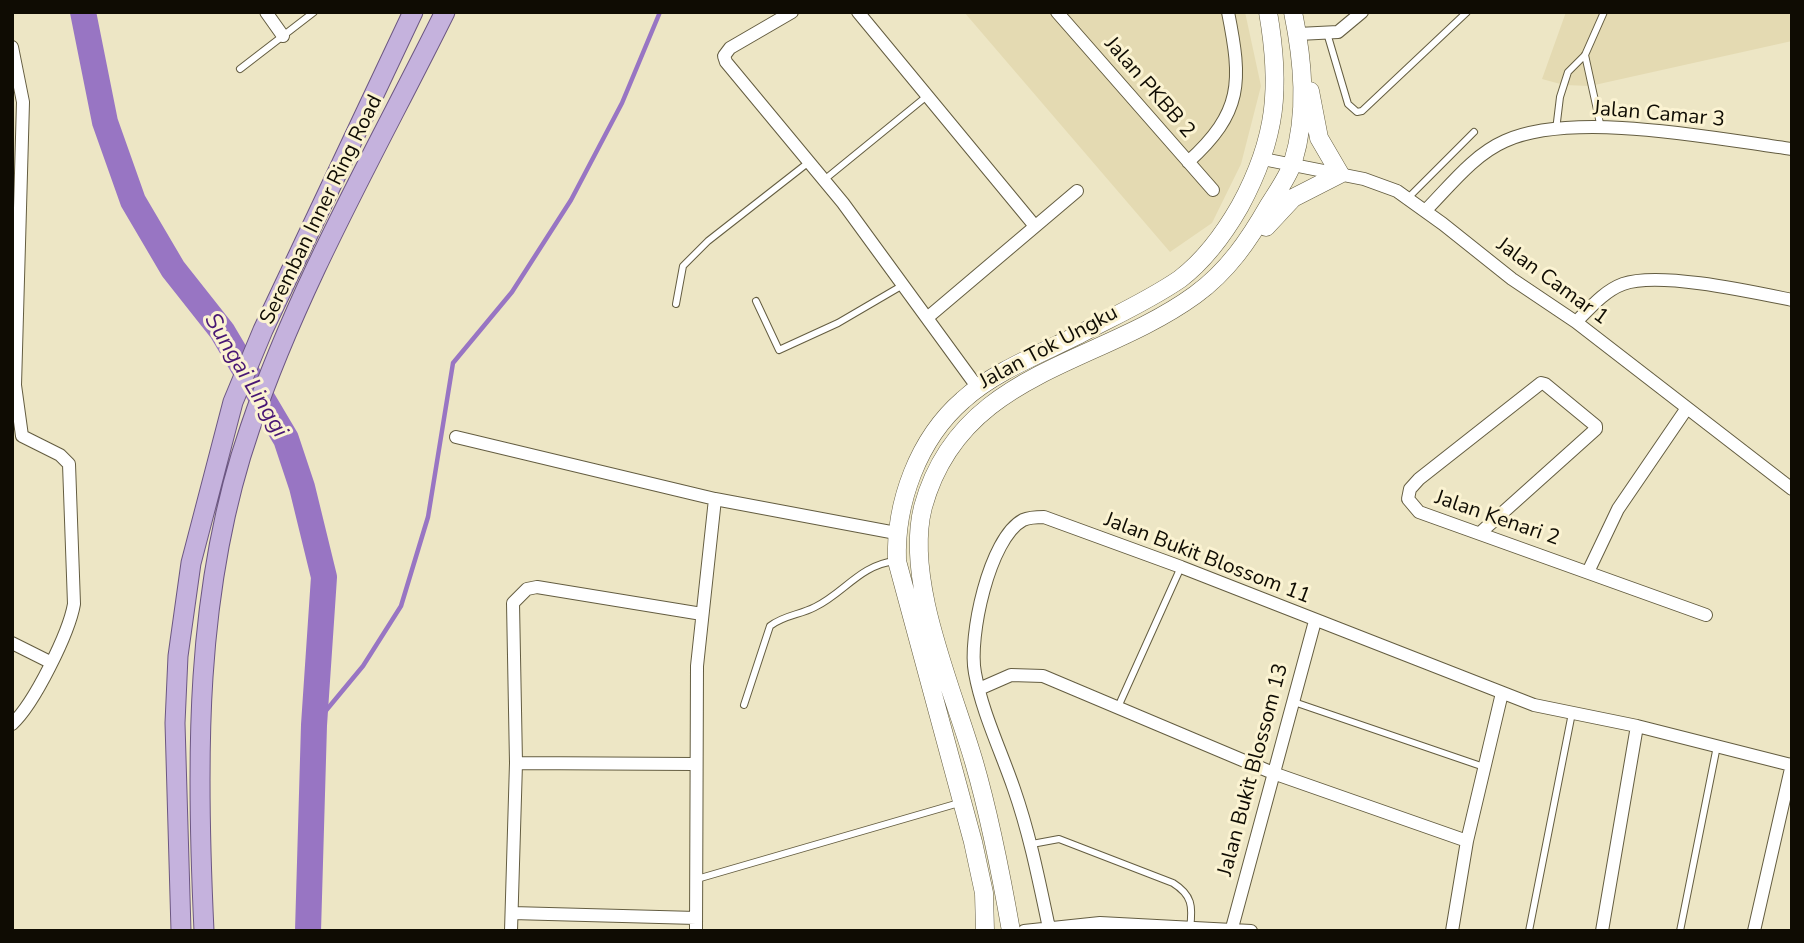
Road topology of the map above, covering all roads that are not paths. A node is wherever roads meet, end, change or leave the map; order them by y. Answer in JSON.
{"nodes":[{"id":1,"x":266,"y":12,"type":"edge"},
{"id":2,"x":314,"y":12,"type":"edge"},
{"id":3,"x":413,"y":12,"type":"edge"},
{"id":4,"x":792,"y":12,"type":"edge"},
{"id":5,"x":858,"y":12,"type":"edge"},
{"id":6,"x":1057,"y":12,"type":"edge"},
{"id":7,"x":1228,"y":12,"type":"edge"},
{"id":8,"x":1268,"y":12,"type":"edge"},
{"id":9,"x":1293,"y":12,"type":"edge"},
{"id":10,"x":1363,"y":12,"type":"edge"},
{"id":11,"x":1467,"y":12,"type":"edge"},
{"id":12,"x":1604,"y":12,"type":"edge"},
{"id":13,"x":443,"y":16,"type":"edge"},
{"id":14,"x":1327,"y":33,"type":"junction"},
{"id":15,"x":1297,"y":34,"type":"junction"},
{"id":16,"x":282,"y":36,"type":"junction"},
{"id":17,"x":12,"y":47,"type":"edge"},
{"id":18,"x":1585,"y":55,"type":"junction"},
{"id":19,"x":240,"y":69,"type":"dead end"},
{"id":20,"x":1302,"y":80,"type":"junction"},
{"id":21,"x":927,"y":96,"type":"junction"},
{"id":22,"x":1601,"y":128,"type":"junction"},
{"id":23,"x":1556,"y":130,"type":"junction"},
{"id":24,"x":1474,"y":132,"type":"dead end"},
{"id":25,"x":1792,"y":149,"type":"edge"},
{"id":26,"x":1264,"y":159,"type":"junction"},
{"id":27,"x":809,"y":162,"type":"junction"},
{"id":28,"x":1188,"y":162,"type":"junction"},
{"id":29,"x":1293,"y":163,"type":"junction"},
{"id":30,"x":1340,"y":174,"type":"junction"},
{"id":31,"x":824,"y":180,"type":"junction"},
{"id":32,"x":1213,"y":190,"type":"dead end"},
{"id":33,"x":1077,"y":191,"type":"dead end"},
{"id":34,"x":1407,"y":199,"type":"junction"},
{"id":35,"x":1425,"y":211,"type":"junction"},
{"id":36,"x":1034,"y":225,"type":"junction"},
{"id":37,"x":1246,"y":245,"type":"junction"},
{"id":38,"x":903,"y":285,"type":"junction"},
{"id":39,"x":1792,"y":300,"type":"edge"},
{"id":40,"x":756,"y":301,"type":"dead end"},
{"id":41,"x":676,"y":304,"type":"dead end"},
{"id":42,"x":927,"y":318,"type":"junction"},
{"id":43,"x":1576,"y":322,"type":"junction"},
{"id":44,"x":978,"y":388,"type":"junction"},
{"id":45,"x":1687,"y":408,"type":"junction"},
{"id":46,"x":17,"y":435,"type":"edge"},
{"id":47,"x":456,"y":437,"type":"dead end"},
{"id":48,"x":1792,"y":489,"type":"edge"},
{"id":49,"x":715,"y":499,"type":"junction"},
{"id":50,"x":896,"y":533,"type":"junction"},
{"id":51,"x":1480,"y":533,"type":"junction"},
{"id":52,"x":897,"y":561,"type":"junction"},
{"id":53,"x":1181,"y":567,"type":"junction"},
{"id":54,"x":1588,"y":572,"type":"junction"},
{"id":55,"x":702,"y":614,"type":"junction"},
{"id":56,"x":1706,"y":615,"type":"dead end"},
{"id":57,"x":1315,"y":621,"type":"junction"},
{"id":58,"x":12,"y":643,"type":"edge"},
{"id":59,"x":50,"y":662,"type":"junction"},
{"id":60,"x":979,"y":688,"type":"junction"},
{"id":61,"x":1502,"y":693,"type":"junction"},
{"id":62,"x":1293,"y":702,"type":"junction"},
{"id":63,"x":744,"y":705,"type":"dead end"},
{"id":64,"x":1118,"y":707,"type":"junction"},
{"id":65,"x":1572,"y":713,"type":"junction"},
{"id":66,"x":12,"y":724,"type":"edge"},
{"id":67,"x":1637,"y":726,"type":"junction"},
{"id":68,"x":1717,"y":747,"type":"junction"},
{"id":69,"x":516,"y":763,"type":"junction"},
{"id":70,"x":694,"y":764,"type":"junction"},
{"id":71,"x":1791,"y":765,"type":"edge"},
{"id":72,"x":1484,"y":767,"type":"junction"},
{"id":73,"x":1273,"y":773,"type":"junction"},
{"id":74,"x":962,"y":803,"type":"junction"},
{"id":75,"x":1467,"y":841,"type":"junction"},
{"id":76,"x":1032,"y":844,"type":"junction"},
{"id":77,"x":695,"y":879,"type":"junction"},
{"id":78,"x":512,"y":913,"type":"junction"},
{"id":79,"x":696,"y":924,"type":"edge"},
{"id":80,"x":1049,"y":928,"type":"junction"},
{"id":81,"x":1190,"y":928,"type":"junction"},
{"id":82,"x":1232,"y":928,"type":"junction"},
{"id":83,"x":1126,"y":929,"type":"edge"},
{"id":84,"x":181,"y":931,"type":"edge"},
{"id":85,"x":204,"y":931,"type":"edge"},
{"id":86,"x":511,"y":931,"type":"edge"},
{"id":87,"x":985,"y":931,"type":"edge"},
{"id":88,"x":1011,"y":931,"type":"edge"},
{"id":89,"x":1024,"y":931,"type":"edge"},
{"id":90,"x":1251,"y":931,"type":"edge"},
{"id":91,"x":1452,"y":931,"type":"edge"},
{"id":92,"x":1529,"y":931,"type":"edge"},
{"id":93,"x":1602,"y":931,"type":"edge"},
{"id":94,"x":1680,"y":931,"type":"edge"},
{"id":95,"x":1754,"y":931,"type":"edge"}],
"edges":[{"from":1,"to":16,"type":"street"},
{"from":2,"to":16,"type":"lane"},
{"from":3,"to":84,"type":"main road","name":"Seremban Inner Ring Road"},
{"from":4,"to":27,"type":"street"},
{"from":5,"to":21,"type":"street"},
{"from":6,"to":28,"type":"street","name":"Jalan PKBB 2"},
{"from":7,"to":28,"type":"street"},
{"from":8,"to":26,"type":"main road","name":"Jalan Tok Ungku"},
{"from":9,"to":15,"type":"main road","name":"Jalan Tok Ungku"},
{"from":10,"to":14,"type":"street"},
{"from":11,"to":14,"type":"lane"},
{"from":12,"to":18,"type":"lane"},
{"from":13,"to":85,"type":"main road","name":"Seremban Inner Ring Road"},
{"from":14,"to":15,"type":"street"},
{"from":15,"to":20,"type":"main road","name":"Jalan Tok Ungku"},
{"from":16,"to":19,"type":"lane"},
{"from":17,"to":46,"type":"street"},
{"from":18,"to":22,"type":"lane"},
{"from":18,"to":23,"type":"lane"},
{"from":20,"to":29,"type":"main road","name":"Jalan Tok Ungku"},
{"from":20,"to":30,"type":"main road"},
{"from":21,"to":31,"type":"lane"},
{"from":21,"to":36,"type":"street"},
{"from":22,"to":23,"type":"street","name":"Jalan Camar 3"},
{"from":22,"to":25,"type":"street","name":"Jalan Camar 3"},
{"from":23,"to":35,"type":"street","name":"Jalan Camar 3"},
{"from":24,"to":34,"type":"lane"},
{"from":26,"to":29,"type":"street","name":"Jalan Camar 1"},
{"from":26,"to":44,"type":"main road","name":"Jalan Tok Ungku"},
{"from":27,"to":31,"type":"street"},
{"from":27,"to":41,"type":"lane"},
{"from":28,"to":32,"type":"street","name":"Jalan PKBB 2"},
{"from":29,"to":30,"type":"street","name":"Jalan Camar 1"},
{"from":29,"to":37,"type":"main road","name":"Jalan Tok Ungku"},
{"from":30,"to":34,"type":"street","name":"Jalan Camar 1"},
{"from":30,"to":37,"type":"main road"},
{"from":31,"to":38,"type":"street"},
{"from":33,"to":36,"type":"street"},
{"from":34,"to":35,"type":"street","name":"Jalan Camar 1"},
{"from":35,"to":43,"type":"street","name":"Jalan Camar 1"},
{"from":36,"to":42,"type":"street"},
{"from":37,"to":88,"type":"main road","name":"Jalan Tok Ungku"},
{"from":38,"to":40,"type":"lane"},
{"from":38,"to":42,"type":"street"},
{"from":39,"to":43,"type":"street"},
{"from":42,"to":44,"type":"street"},
{"from":43,"to":45,"type":"street","name":"Jalan Camar 1"},
{"from":44,"to":50,"type":"main road","name":"Jalan Tok Ungku"},
{"from":45,"to":48,"type":"street","name":"Jalan Camar 1"},
{"from":45,"to":54,"type":"street"},
{"from":46,"to":59,"type":"street"},
{"from":47,"to":49,"type":"street"},
{"from":49,"to":50,"type":"street"},
{"from":49,"to":55,"type":"street"},
{"from":50,"to":52,"type":"main road","name":"Jalan Tok Ungku"},
{"from":51,"to":51,"type":"street","name":"Jalan Kenari 2"},
{"from":51,"to":54,"type":"street","name":"Jalan Kenari 2"},
{"from":52,"to":63,"type":"lane"},
{"from":52,"to":74,"type":"main road","name":"Jalan Tok Ungku"},
{"from":53,"to":57,"type":"street","name":"Jalan Bukit Blossom 11"},
{"from":53,"to":60,"type":"street","name":"Jalan Bukit Blossom 11"},
{"from":53,"to":64,"type":"lane"},
{"from":54,"to":56,"type":"street","name":"Jalan Kenari 2"},
{"from":55,"to":69,"type":"street"},
{"from":55,"to":70,"type":"street"},
{"from":57,"to":61,"type":"street","name":"Jalan Bukit Blossom 11"},
{"from":57,"to":62,"type":"street","name":"Jalan Bukit Blossom 13"},
{"from":58,"to":59,"type":"street"},
{"from":59,"to":66,"type":"street"},
{"from":60,"to":64,"type":"street"},
{"from":60,"to":76,"type":"street","name":"Jalan Bukit Blossom 11"},
{"from":61,"to":65,"type":"street","name":"Jalan Bukit Blossom 11"},
{"from":61,"to":72,"type":"street"},
{"from":62,"to":72,"type":"lane"},
{"from":62,"to":73,"type":"street","name":"Jalan Bukit Blossom 13"},
{"from":64,"to":73,"type":"street"},
{"from":65,"to":67,"type":"street","name":"Jalan Bukit Blossom 11"},
{"from":65,"to":92,"type":"lane"},
{"from":67,"to":68,"type":"street","name":"Jalan Bukit Blossom 11"},
{"from":67,"to":93,"type":"street"},
{"from":68,"to":71,"type":"street","name":"Jalan Bukit Blossom 11"},
{"from":68,"to":94,"type":"lane"},
{"from":69,"to":70,"type":"street"},
{"from":69,"to":78,"type":"street"},
{"from":70,"to":77,"type":"street"},
{"from":71,"to":95,"type":"street"},
{"from":72,"to":75,"type":"street"},
{"from":73,"to":75,"type":"street"},
{"from":73,"to":82,"type":"street","name":"Jalan Bukit Blossom 13"},
{"from":74,"to":77,"type":"lane"},
{"from":74,"to":87,"type":"main road","name":"Jalan Tok Ungku"},
{"from":75,"to":91,"type":"street"},
{"from":76,"to":80,"type":"street","name":"Jalan Bukit Blossom 11"},
{"from":76,"to":81,"type":"lane"},
{"from":77,"to":79,"type":"street"},
{"from":78,"to":79,"type":"street"},
{"from":78,"to":86,"type":"street"},
{"from":80,"to":83,"type":"street"},
{"from":80,"to":89,"type":"street"},
{"from":81,"to":82,"type":"street"},
{"from":81,"to":83,"type":"street"},
{"from":82,"to":90,"type":"street"}]}
